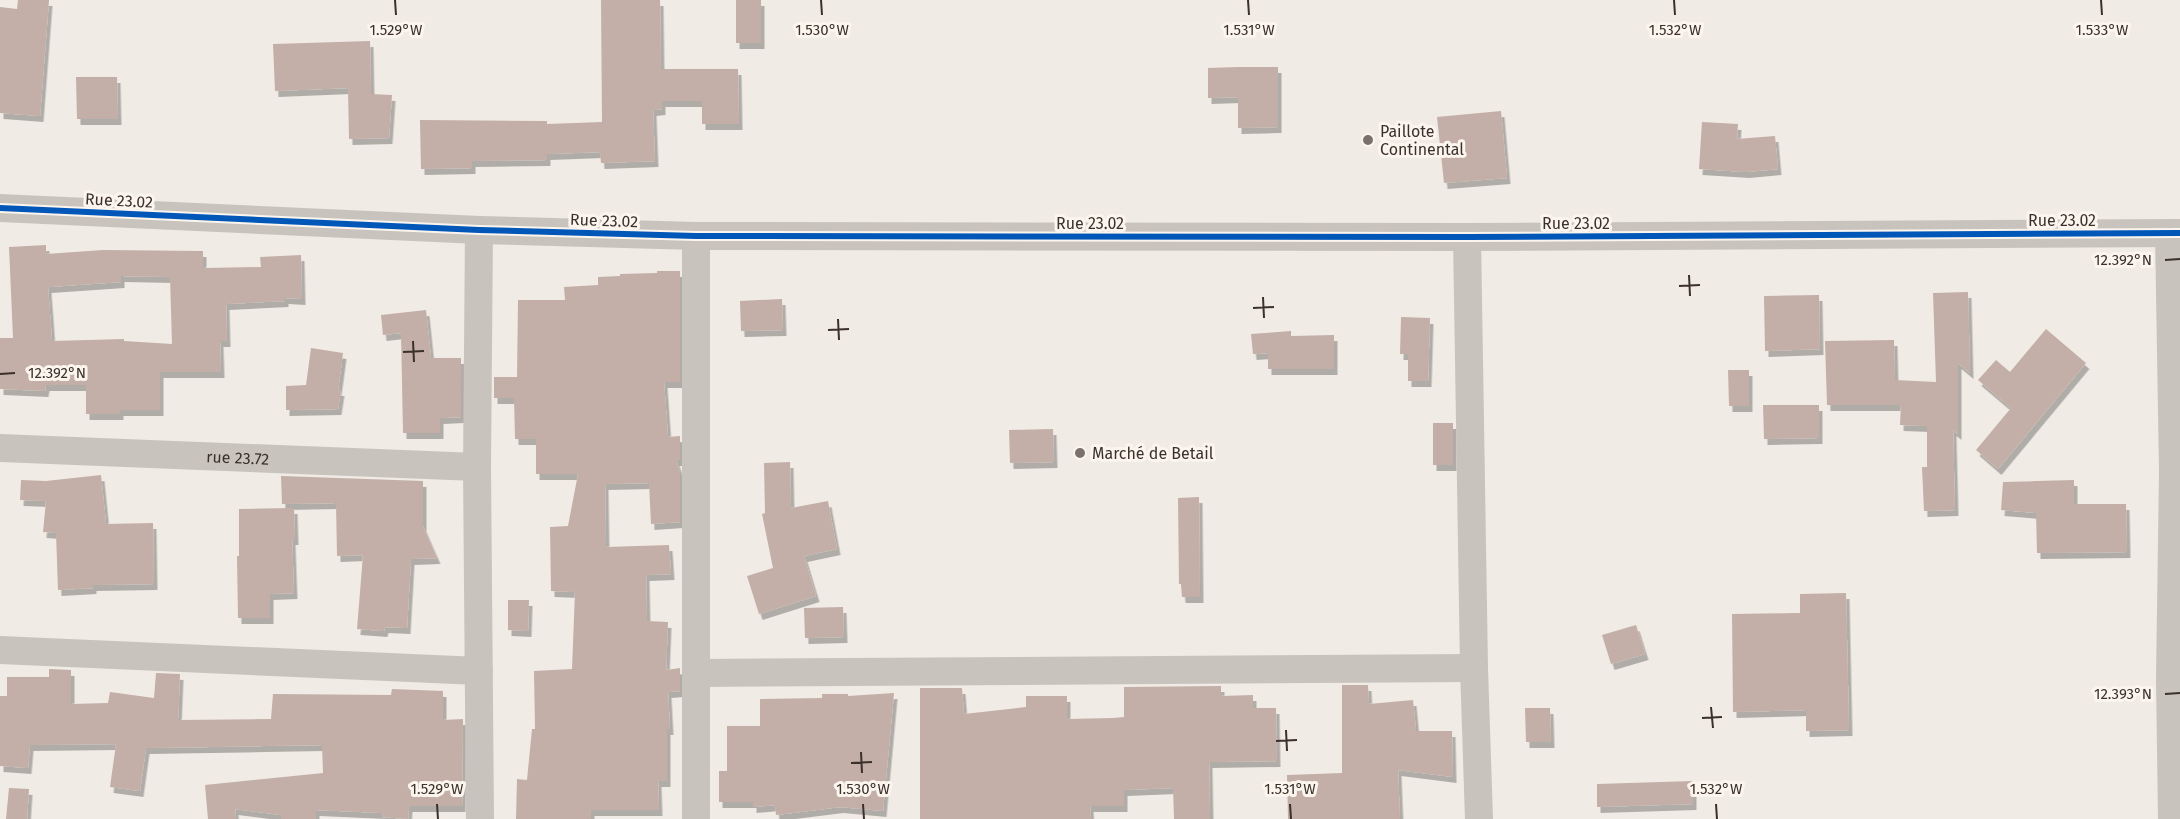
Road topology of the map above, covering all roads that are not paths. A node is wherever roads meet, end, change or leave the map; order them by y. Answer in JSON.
{"nodes":[{"id":1,"x":0,"y":208,"type":"edge"},
{"id":2,"x":478,"y":230,"type":"junction"},
{"id":3,"x":2175,"y":233,"type":"edge"},
{"id":4,"x":696,"y":236,"type":"junction"},
{"id":5,"x":1467,"y":237,"type":"junction"},
{"id":6,"x":0,"y":448,"type":"edge"},
{"id":7,"x":477,"y":467,"type":"junction"},
{"id":8,"x":2177,"y":471,"type":"edge"},
{"id":9,"x":0,"y":650,"type":"edge"},
{"id":10,"x":1474,"y":668,"type":"junction"},
{"id":11,"x":479,"y":671,"type":"junction"},
{"id":12,"x":697,"y":673,"type":"junction"},
{"id":13,"x":2175,"y":679,"type":"edge"},
{"id":14,"x":480,"y":819,"type":"edge"},
{"id":15,"x":696,"y":819,"type":"edge"},
{"id":16,"x":1479,"y":819,"type":"edge"},
{"id":17,"x":2172,"y":819,"type":"edge"}],
"edges":[{"from":1,"to":2,"type":"street","name":"Rue 23.02"},
{"from":2,"to":4,"type":"street","name":"Rue 23.02"},
{"from":2,"to":7,"type":"street"},
{"from":3,"to":5,"type":"street","name":"Rue 23.02"},
{"from":3,"to":8,"type":"street"},
{"from":4,"to":5,"type":"street","name":"Rue 23.02"},
{"from":4,"to":12,"type":"street"},
{"from":5,"to":10,"type":"street"},
{"from":6,"to":7,"type":"street","name":"rue 23.72"},
{"from":7,"to":11,"type":"street"},
{"from":8,"to":13,"type":"street"},
{"from":9,"to":11,"type":"street"},
{"from":10,"to":12,"type":"street"},
{"from":10,"to":16,"type":"street"},
{"from":11,"to":14,"type":"street"},
{"from":12,"to":15,"type":"street"},
{"from":13,"to":17,"type":"street"}]}
